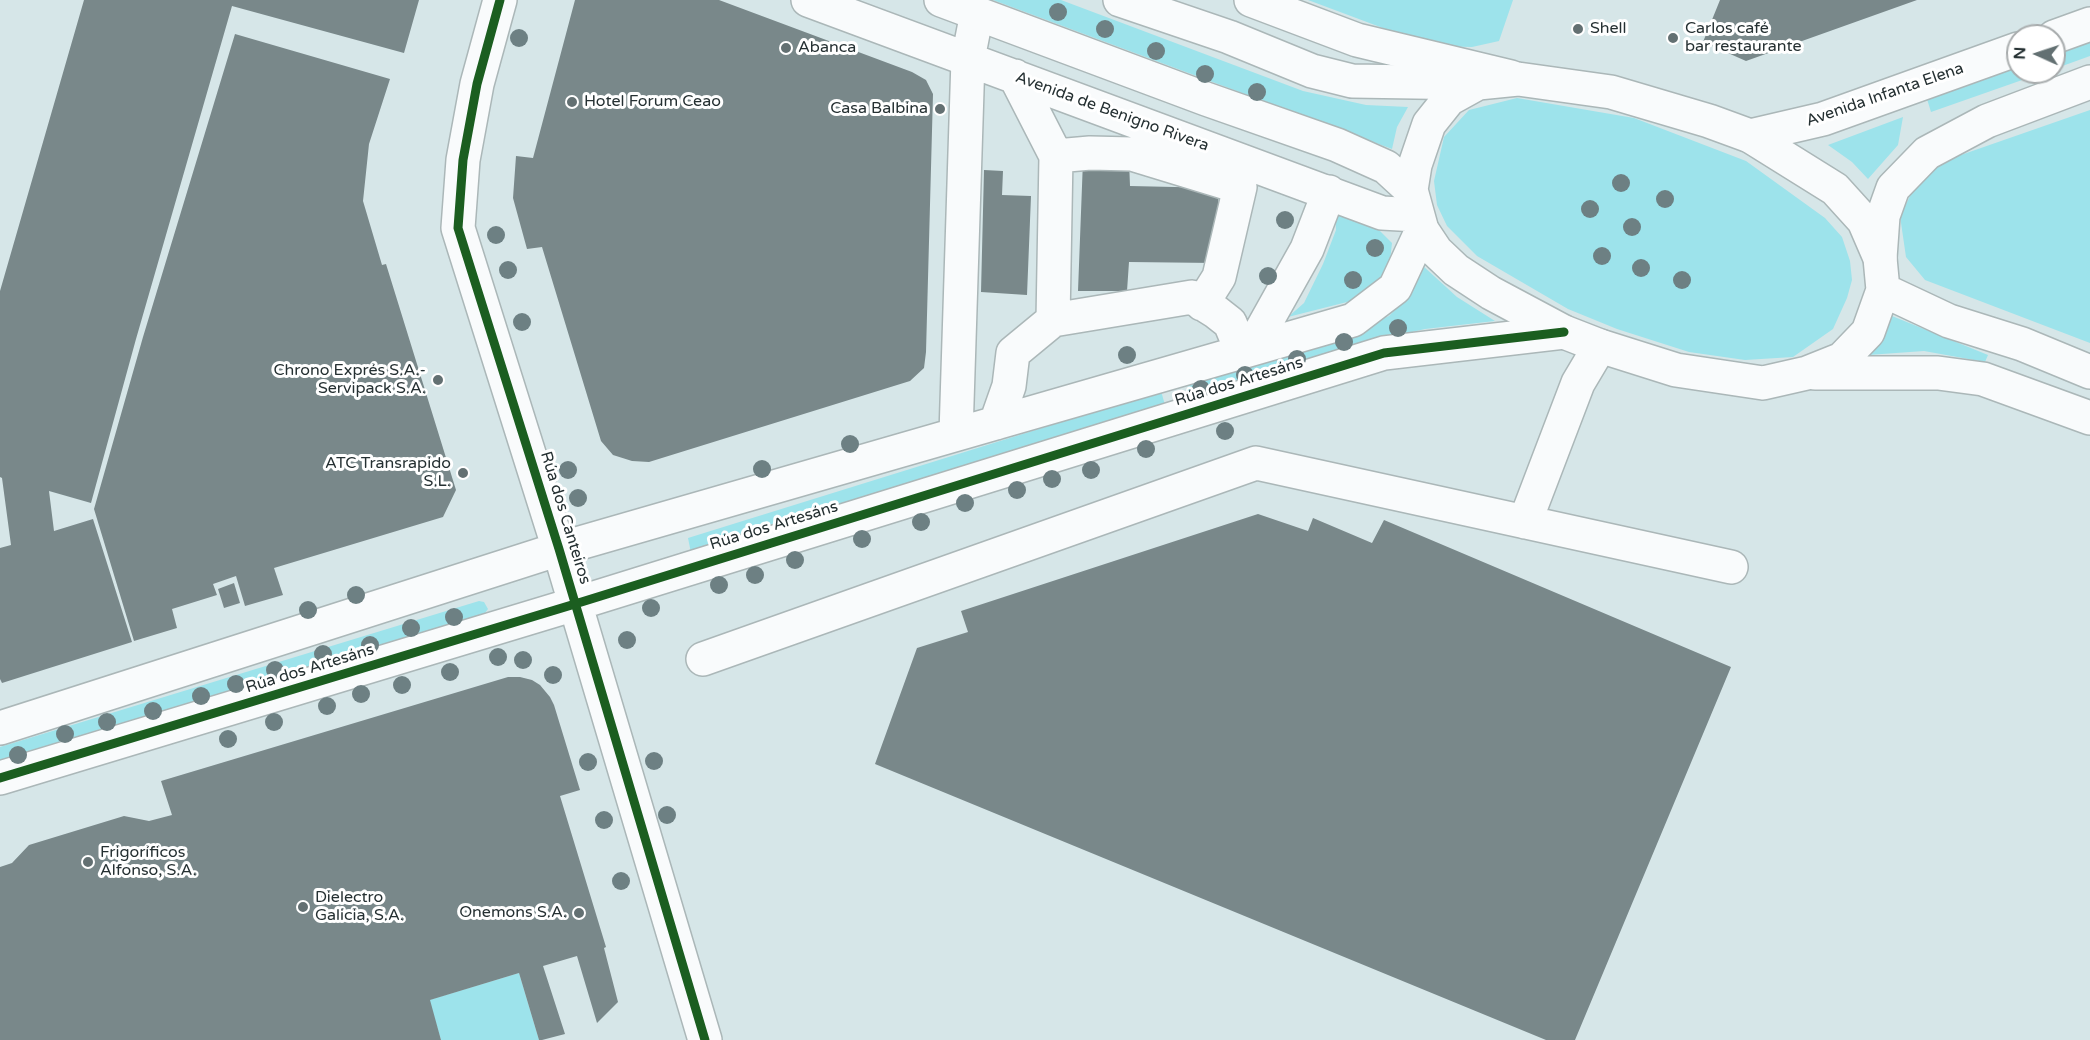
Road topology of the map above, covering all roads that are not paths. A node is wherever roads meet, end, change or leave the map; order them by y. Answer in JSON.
{"nodes":[{"id":1,"x":500,"y":0,"type":"edge"},
{"id":2,"x":808,"y":0,"type":"edge"},
{"id":3,"x":941,"y":0,"type":"edge"},
{"id":4,"x":1120,"y":0,"type":"edge"},
{"id":5,"x":1251,"y":0,"type":"edge"},
{"id":6,"x":977,"y":13,"type":"junction"},
{"id":7,"x":2090,"y":24,"type":"edge"},
{"id":8,"x":2066,"y":33,"type":"edge"},
{"id":9,"x":2006,"y":53,"type":"edge"},
{"id":10,"x":968,"y":59,"type":"junction"},
{"id":11,"x":1015,"y":76,"type":"junction"},
{"id":12,"x":1518,"y":79,"type":"junction"},
{"id":13,"x":2090,"y":82,"type":"edge"},
{"id":14,"x":1478,"y":83,"type":"junction"},
{"id":15,"x":1750,"y":136,"type":"junction"},
{"id":16,"x":1056,"y":156,"type":"junction"},
{"id":17,"x":1220,"y":167,"type":"junction"},
{"id":18,"x":1329,"y":192,"type":"junction"},
{"id":19,"x":1417,"y":211,"type":"junction"},
{"id":20,"x":1880,"y":258,"type":"junction"},
{"id":21,"x":1883,"y":290,"type":"junction"},
{"id":22,"x":1202,"y":304,"type":"junction"},
{"id":23,"x":1053,"y":320,"type":"junction"},
{"id":24,"x":1563,"y":332,"type":"junction"},
{"id":25,"x":1600,"y":346,"type":"junction"},
{"id":26,"x":1247,"y":350,"type":"junction"},
{"id":27,"x":2090,"y":372,"type":"edge"},
{"id":28,"x":1807,"y":373,"type":"junction"},
{"id":29,"x":2090,"y":418,"type":"edge"},
{"id":30,"x":996,"y":423,"type":"junction"},
{"id":31,"x":956,"y":434,"type":"junction"},
{"id":32,"x":1526,"y":522,"type":"junction"},
{"id":33,"x":560,"y":549,"type":"junction"},
{"id":34,"x":1731,"y":567,"type":"dead end"},
{"id":35,"x":575,"y":604,"type":"junction"},
{"id":36,"x":703,"y":659,"type":"dead end"},
{"id":37,"x":0,"y":728,"type":"edge"},
{"id":38,"x":0,"y":778,"type":"edge"},
{"id":39,"x":705,"y":1040,"type":"edge"}],
"edges":[{"from":1,"to":33,"type":"street","name":"Rúa dos Canteiros"},
{"from":2,"to":10,"type":"street","name":"Avenida de Benigno Rivera"},
{"from":3,"to":6,"type":"street"},
{"from":4,"to":14,"type":"street"},
{"from":5,"to":12,"type":"street"},
{"from":6,"to":10,"type":"street"},
{"from":6,"to":19,"type":"street"},
{"from":7,"to":8,"type":"street"},
{"from":9,"to":15,"type":"street","name":"Avenida Infanta Elena"},
{"from":10,"to":11,"type":"street","name":"Avenida de Benigno Rivera"},
{"from":10,"to":31,"type":"street"},
{"from":11,"to":16,"type":"street"},
{"from":11,"to":17,"type":"street","name":"Avenida de Benigno Rivera"},
{"from":12,"to":14,"type":"street"},
{"from":12,"to":15,"type":"street"},
{"from":13,"to":20,"type":"street"},
{"from":14,"to":19,"type":"street","name":"Rúa dos Artesáns"},
{"from":15,"to":20,"type":"street"},
{"from":16,"to":17,"type":"street"},
{"from":16,"to":23,"type":"street"},
{"from":17,"to":18,"type":"street","name":"Avenida de Benigno Rivera"},
{"from":17,"to":22,"type":"street"},
{"from":18,"to":19,"type":"street","name":"Avenida de Benigno Rivera"},
{"from":18,"to":26,"type":"street"},
{"from":19,"to":24,"type":"street"},
{"from":19,"to":26,"type":"street","name":"Rúa dos Artesáns"},
{"from":20,"to":21,"type":"street"},
{"from":21,"to":27,"type":"street"},
{"from":21,"to":28,"type":"street"},
{"from":22,"to":23,"type":"street"},
{"from":22,"to":26,"type":"street"},
{"from":23,"to":30,"type":"street"},
{"from":24,"to":25,"type":"street"},
{"from":24,"to":35,"type":"street","name":"Rúa dos Artesáns"},
{"from":25,"to":28,"type":"street"},
{"from":25,"to":32,"type":"street"},
{"from":26,"to":30,"type":"street","name":"Rúa dos Artesáns"},
{"from":28,"to":29,"type":"street"},
{"from":30,"to":31,"type":"street","name":"Rúa dos Artesáns"},
{"from":31,"to":33,"type":"street","name":"Rúa dos Artesáns"},
{"from":32,"to":34,"type":"street"},
{"from":32,"to":36,"type":"street"},
{"from":33,"to":35,"type":"street","name":"Rúa dos Canteiros"},
{"from":33,"to":37,"type":"street","name":"Rúa dos Artesáns"},
{"from":35,"to":38,"type":"street","name":"Rúa dos Artesáns"},
{"from":35,"to":39,"type":"street","name":"Rúa dos Canteiros"}]}
